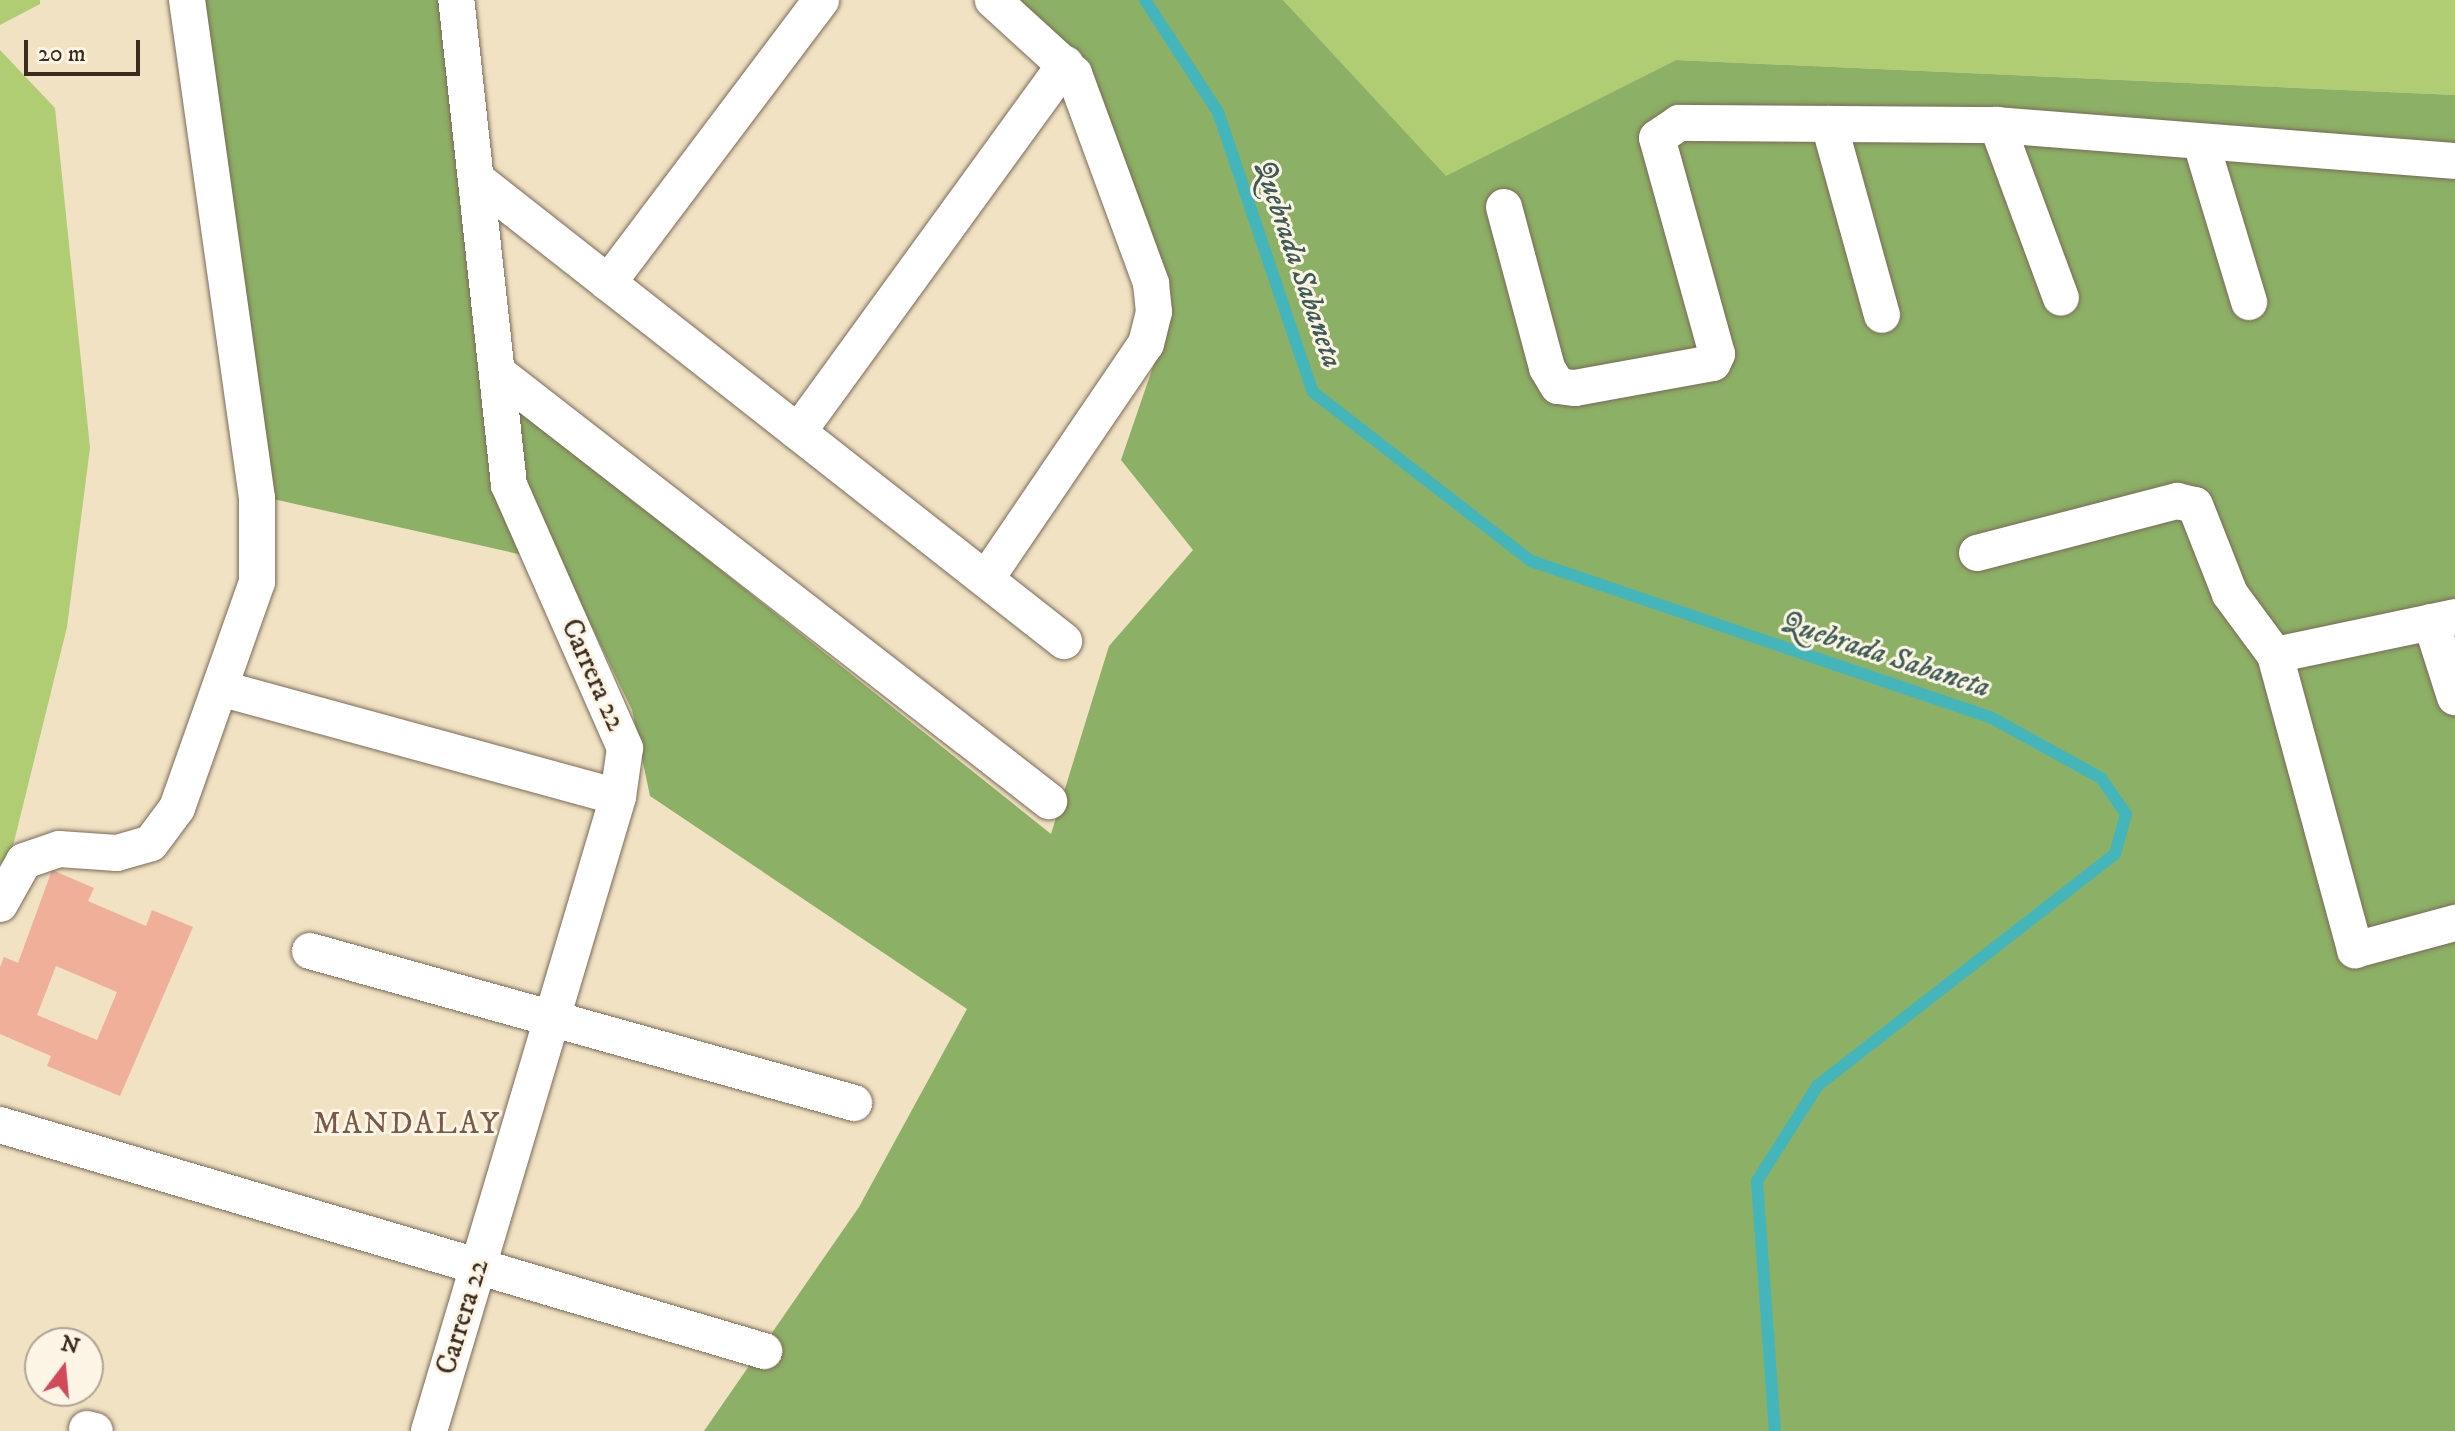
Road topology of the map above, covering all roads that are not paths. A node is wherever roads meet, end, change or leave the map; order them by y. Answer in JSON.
{"nodes":[{"id":1,"x":187,"y":0,"type":"edge"},
{"id":2,"x":456,"y":0,"type":"edge"},
{"id":3,"x":821,"y":0,"type":"edge"},
{"id":4,"x":993,"y":0,"type":"edge"},
{"id":5,"x":1065,"y":64,"type":"junction"},
{"id":6,"x":1829,"y":124,"type":"junction"},
{"id":7,"x":1997,"y":125,"type":"junction"},
{"id":8,"x":2202,"y":146,"type":"junction"},
{"id":9,"x":2455,"y":161,"type":"edge"},
{"id":10,"x":476,"y":179,"type":"junction"},
{"id":11,"x":1504,"y":207,"type":"dead end"},
{"id":12,"x":608,"y":283,"type":"junction"},
{"id":13,"x":2061,"y":298,"type":"dead end"},
{"id":14,"x":2249,"y":302,"type":"dead end"},
{"id":15,"x":1882,"y":315,"type":"dead end"},
{"id":16,"x":498,"y":373,"type":"junction"},
{"id":17,"x":798,"y":432,"type":"junction"},
{"id":18,"x":1977,"y":553,"type":"dead end"},
{"id":19,"x":986,"y":579,"type":"junction"},
{"id":20,"x":2443,"y":619,"type":"edge"},
{"id":21,"x":1064,"y":641,"type":"dead end"},
{"id":22,"x":2275,"y":655,"type":"junction"},
{"id":23,"x":223,"y":689,"type":"junction"},
{"id":24,"x":2455,"y":697,"type":"edge"},
{"id":25,"x":618,"y":797,"type":"junction"},
{"id":26,"x":1049,"y":801,"type":"dead end"},
{"id":27,"x":0,"y":904,"type":"edge"},
{"id":28,"x":2455,"y":923,"type":"edge"},
{"id":29,"x":310,"y":951,"type":"dead end"},
{"id":30,"x":553,"y":1020,"type":"junction"},
{"id":31,"x":854,"y":1103,"type":"dead end"},
{"id":32,"x":0,"y":1125,"type":"edge"},
{"id":33,"x":478,"y":1266,"type":"junction"},
{"id":34,"x":764,"y":1351,"type":"dead end"},
{"id":35,"x":429,"y":1431,"type":"edge"}],
"edges":[{"from":1,"to":23,"type":"street"},
{"from":2,"to":10,"type":"street","name":"Carrera 22"},
{"from":3,"to":12,"type":"street"},
{"from":4,"to":5,"type":"street"},
{"from":5,"to":17,"type":"street"},
{"from":5,"to":19,"type":"street"},
{"from":6,"to":7,"type":"street"},
{"from":6,"to":11,"type":"street"},
{"from":6,"to":15,"type":"street"},
{"from":7,"to":8,"type":"street"},
{"from":7,"to":13,"type":"street"},
{"from":8,"to":9,"type":"street"},
{"from":8,"to":14,"type":"street"},
{"from":10,"to":12,"type":"street"},
{"from":10,"to":16,"type":"street","name":"Carrera 22"},
{"from":12,"to":17,"type":"street"},
{"from":16,"to":25,"type":"street","name":"Carrera 22"},
{"from":16,"to":26,"type":"street"},
{"from":17,"to":19,"type":"street"},
{"from":18,"to":22,"type":"street"},
{"from":19,"to":21,"type":"street"},
{"from":20,"to":22,"type":"street"},
{"from":20,"to":24,"type":"street"},
{"from":22,"to":28,"type":"street"},
{"from":23,"to":25,"type":"street"},
{"from":23,"to":27,"type":"street"},
{"from":25,"to":30,"type":"street","name":"Carrera 22"},
{"from":29,"to":30,"type":"street"},
{"from":30,"to":31,"type":"street"},
{"from":30,"to":33,"type":"street","name":"Carrera 22"},
{"from":32,"to":33,"type":"street"},
{"from":33,"to":34,"type":"street"},
{"from":33,"to":35,"type":"street","name":"Carrera 22"}]}
